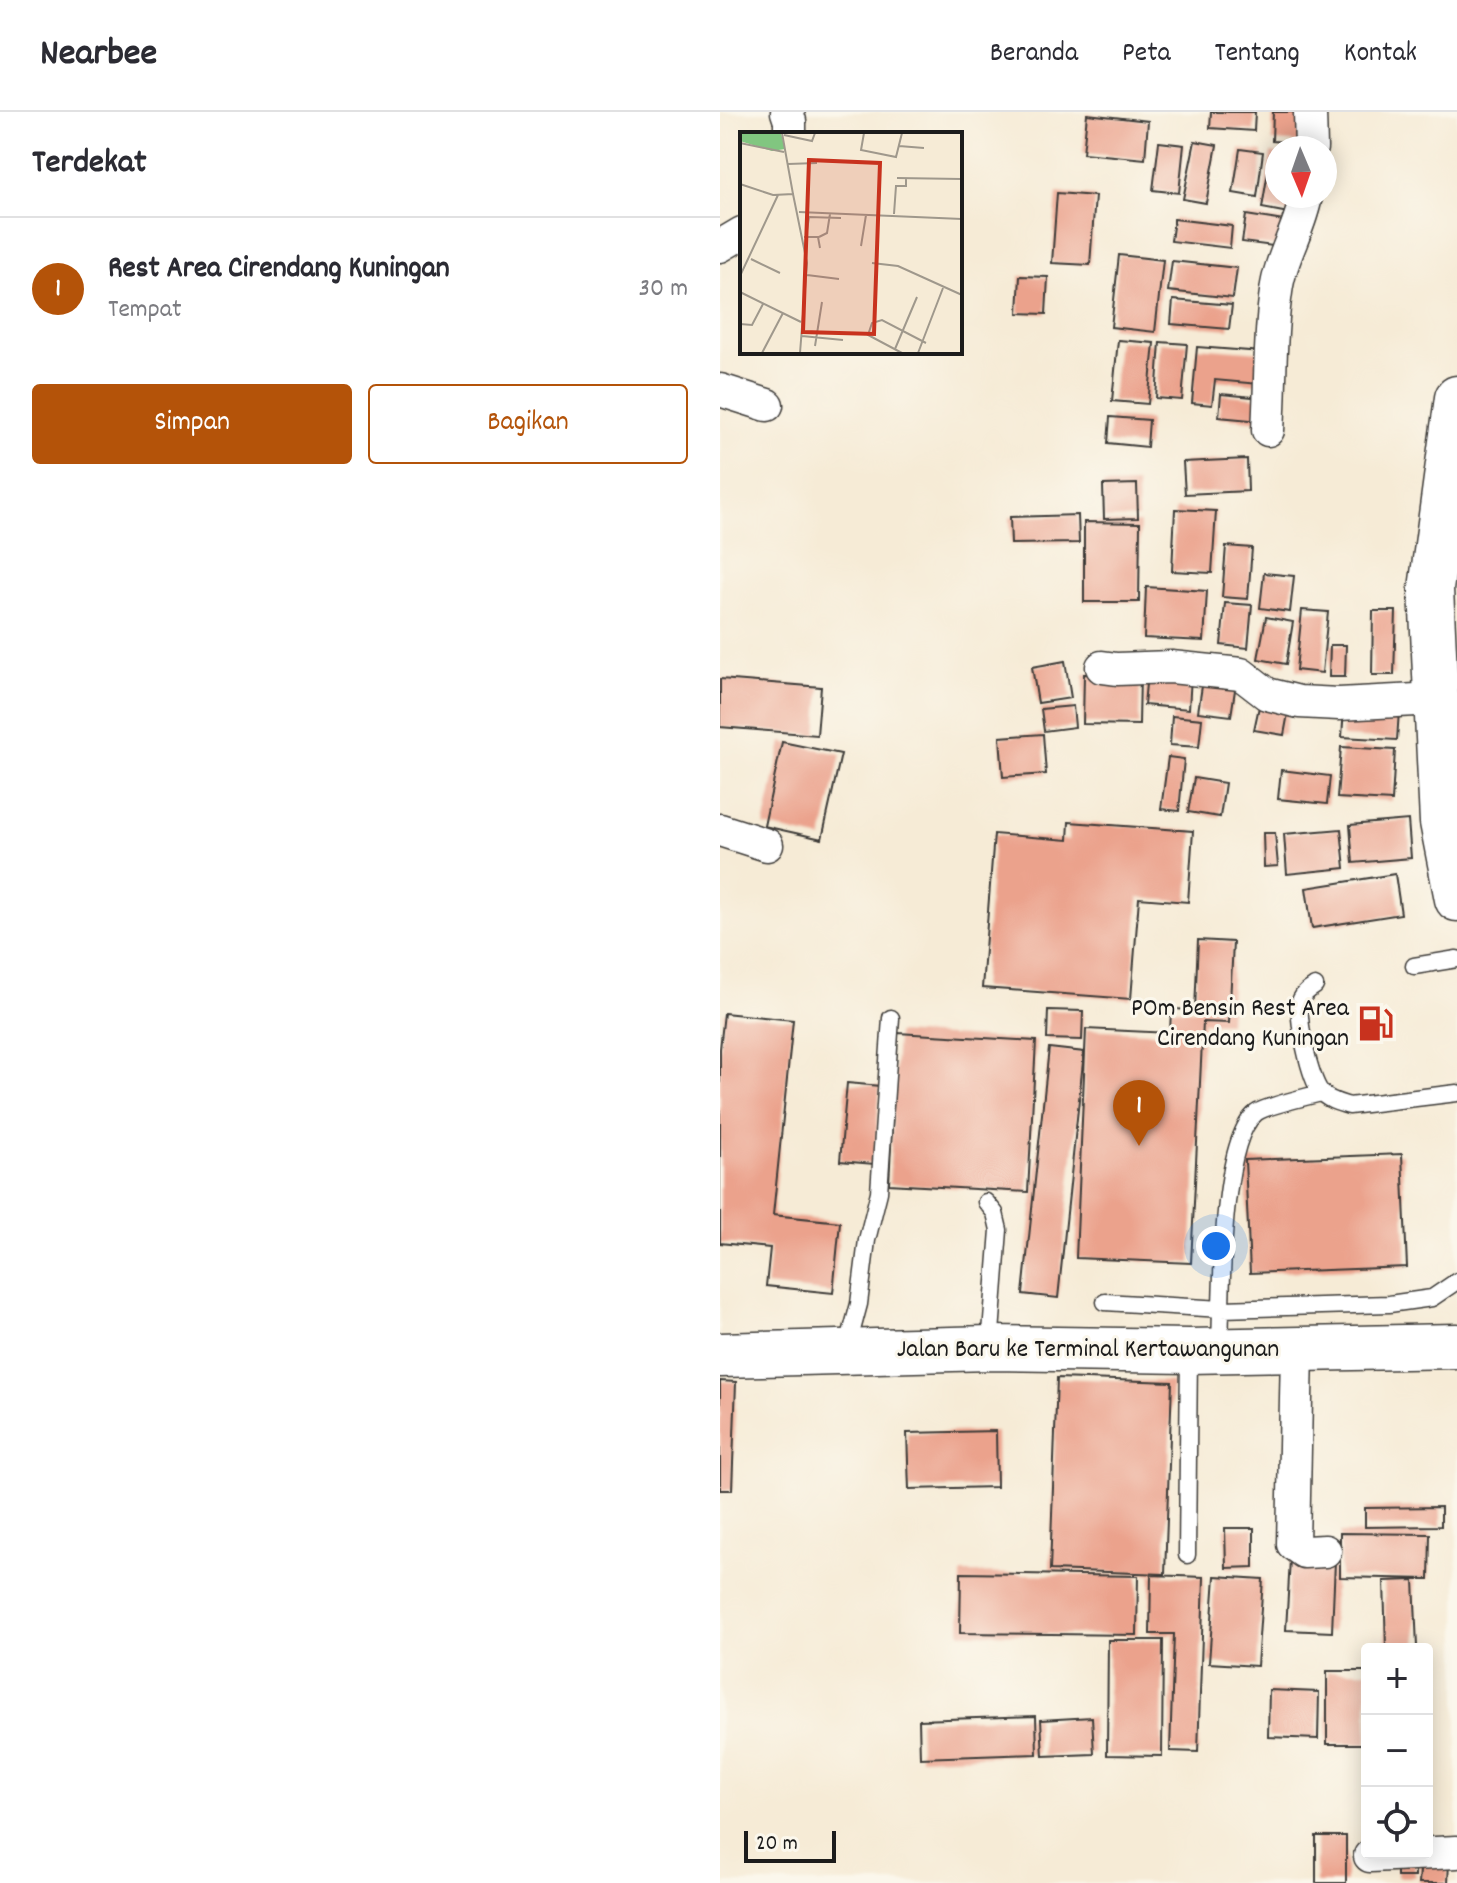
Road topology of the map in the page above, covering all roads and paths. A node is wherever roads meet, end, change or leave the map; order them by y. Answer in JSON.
{"nodes":[{"id":1,"x":787,"y":112,"type":"edge"},
{"id":2,"x":1310,"y":112,"type":"edge"},
{"id":3,"x":790,"y":132,"type":"edge"},
{"id":4,"x":1311,"y":136,"type":"edge"},
{"id":5,"x":1304,"y":208,"type":"edge"},
{"id":6,"x":740,"y":234,"type":"edge"},
{"id":7,"x":720,"y":246,"type":"edge"},
{"id":8,"x":720,"y":390,"type":"edge"},
{"id":9,"x":1457,"y":398,"type":"edge"},
{"id":10,"x":767,"y":405,"type":"dead end"},
{"id":11,"x":1268,"y":430,"type":"dead end"},
{"id":12,"x":1102,"y":667,"type":"dead end"},
{"id":13,"x":1436,"y":699,"type":"junction"},
{"id":14,"x":720,"y":830,"type":"edge"},
{"id":15,"x":767,"y":845,"type":"dead end"},
{"id":16,"x":1457,"y":899,"type":"edge"},
{"id":17,"x":1457,"y":959,"type":"edge"},
{"id":18,"x":1414,"y":966,"type":"dead end"},
{"id":19,"x":1315,"y":986,"type":"dead end"},
{"id":20,"x":891,"y":1018,"type":"dead end"},
{"id":21,"x":1321,"y":1093,"type":"junction"},
{"id":22,"x":1457,"y":1093,"type":"edge"},
{"id":23,"x":986,"y":1202,"type":"dead end"},
{"id":24,"x":1457,"y":1281,"type":"edge"},
{"id":25,"x":1105,"y":1302,"type":"dead end"},
{"id":26,"x":1210,"y":1337,"type":"junction"},
{"id":27,"x":1457,"y":1346,"type":"edge"},
{"id":28,"x":990,"y":1348,"type":"junction"},
{"id":29,"x":1297,"y":1350,"type":"junction"},
{"id":30,"x":847,"y":1351,"type":"junction"},
{"id":31,"x":720,"y":1355,"type":"edge"},
{"id":32,"x":1325,"y":1551,"type":"dead end"},
{"id":33,"x":1187,"y":1555,"type":"dead end"},
{"id":34,"x":1457,"y":1852,"type":"edge"},
{"id":35,"x":1433,"y":1853,"type":"edge"}],
"edges":[{"from":1,"to":3,"type":"street"},
{"from":2,"to":4,"type":"street"},
{"from":5,"to":11,"type":"street"},
{"from":6,"to":7,"type":"street"},
{"from":8,"to":10,"type":"street"},
{"from":9,"to":13,"type":"main road"},
{"from":12,"to":13,"type":"street"},
{"from":13,"to":16,"type":"main road"},
{"from":14,"to":15,"type":"street"},
{"from":17,"to":18,"type":"lane"},
{"from":19,"to":21,"type":"lane"},
{"from":20,"to":30,"type":"lane"},
{"from":21,"to":22,"type":"lane"},
{"from":21,"to":26,"type":"lane"},
{"from":23,"to":28,"type":"lane"},
{"from":24,"to":26,"type":"lane"},
{"from":25,"to":26,"type":"lane"},
{"from":26,"to":28,"type":"main road","name":"Jalan Baru ke Terminal Kertawangunan"},
{"from":26,"to":29,"type":"main road","name":"Jalan Baru ke Terminal Kertawangunan"},
{"from":26,"to":33,"type":"lane"},
{"from":27,"to":29,"type":"main road","name":"Jalan Baru ke Terminal Kertawangunan"},
{"from":28,"to":30,"type":"main road","name":"Jalan Baru ke Terminal Kertawangunan"},
{"from":29,"to":32,"type":"street"},
{"from":30,"to":31,"type":"main road","name":"Jalan Baru ke Terminal Kertawangunan"},
{"from":34,"to":35,"type":"street"}]}
